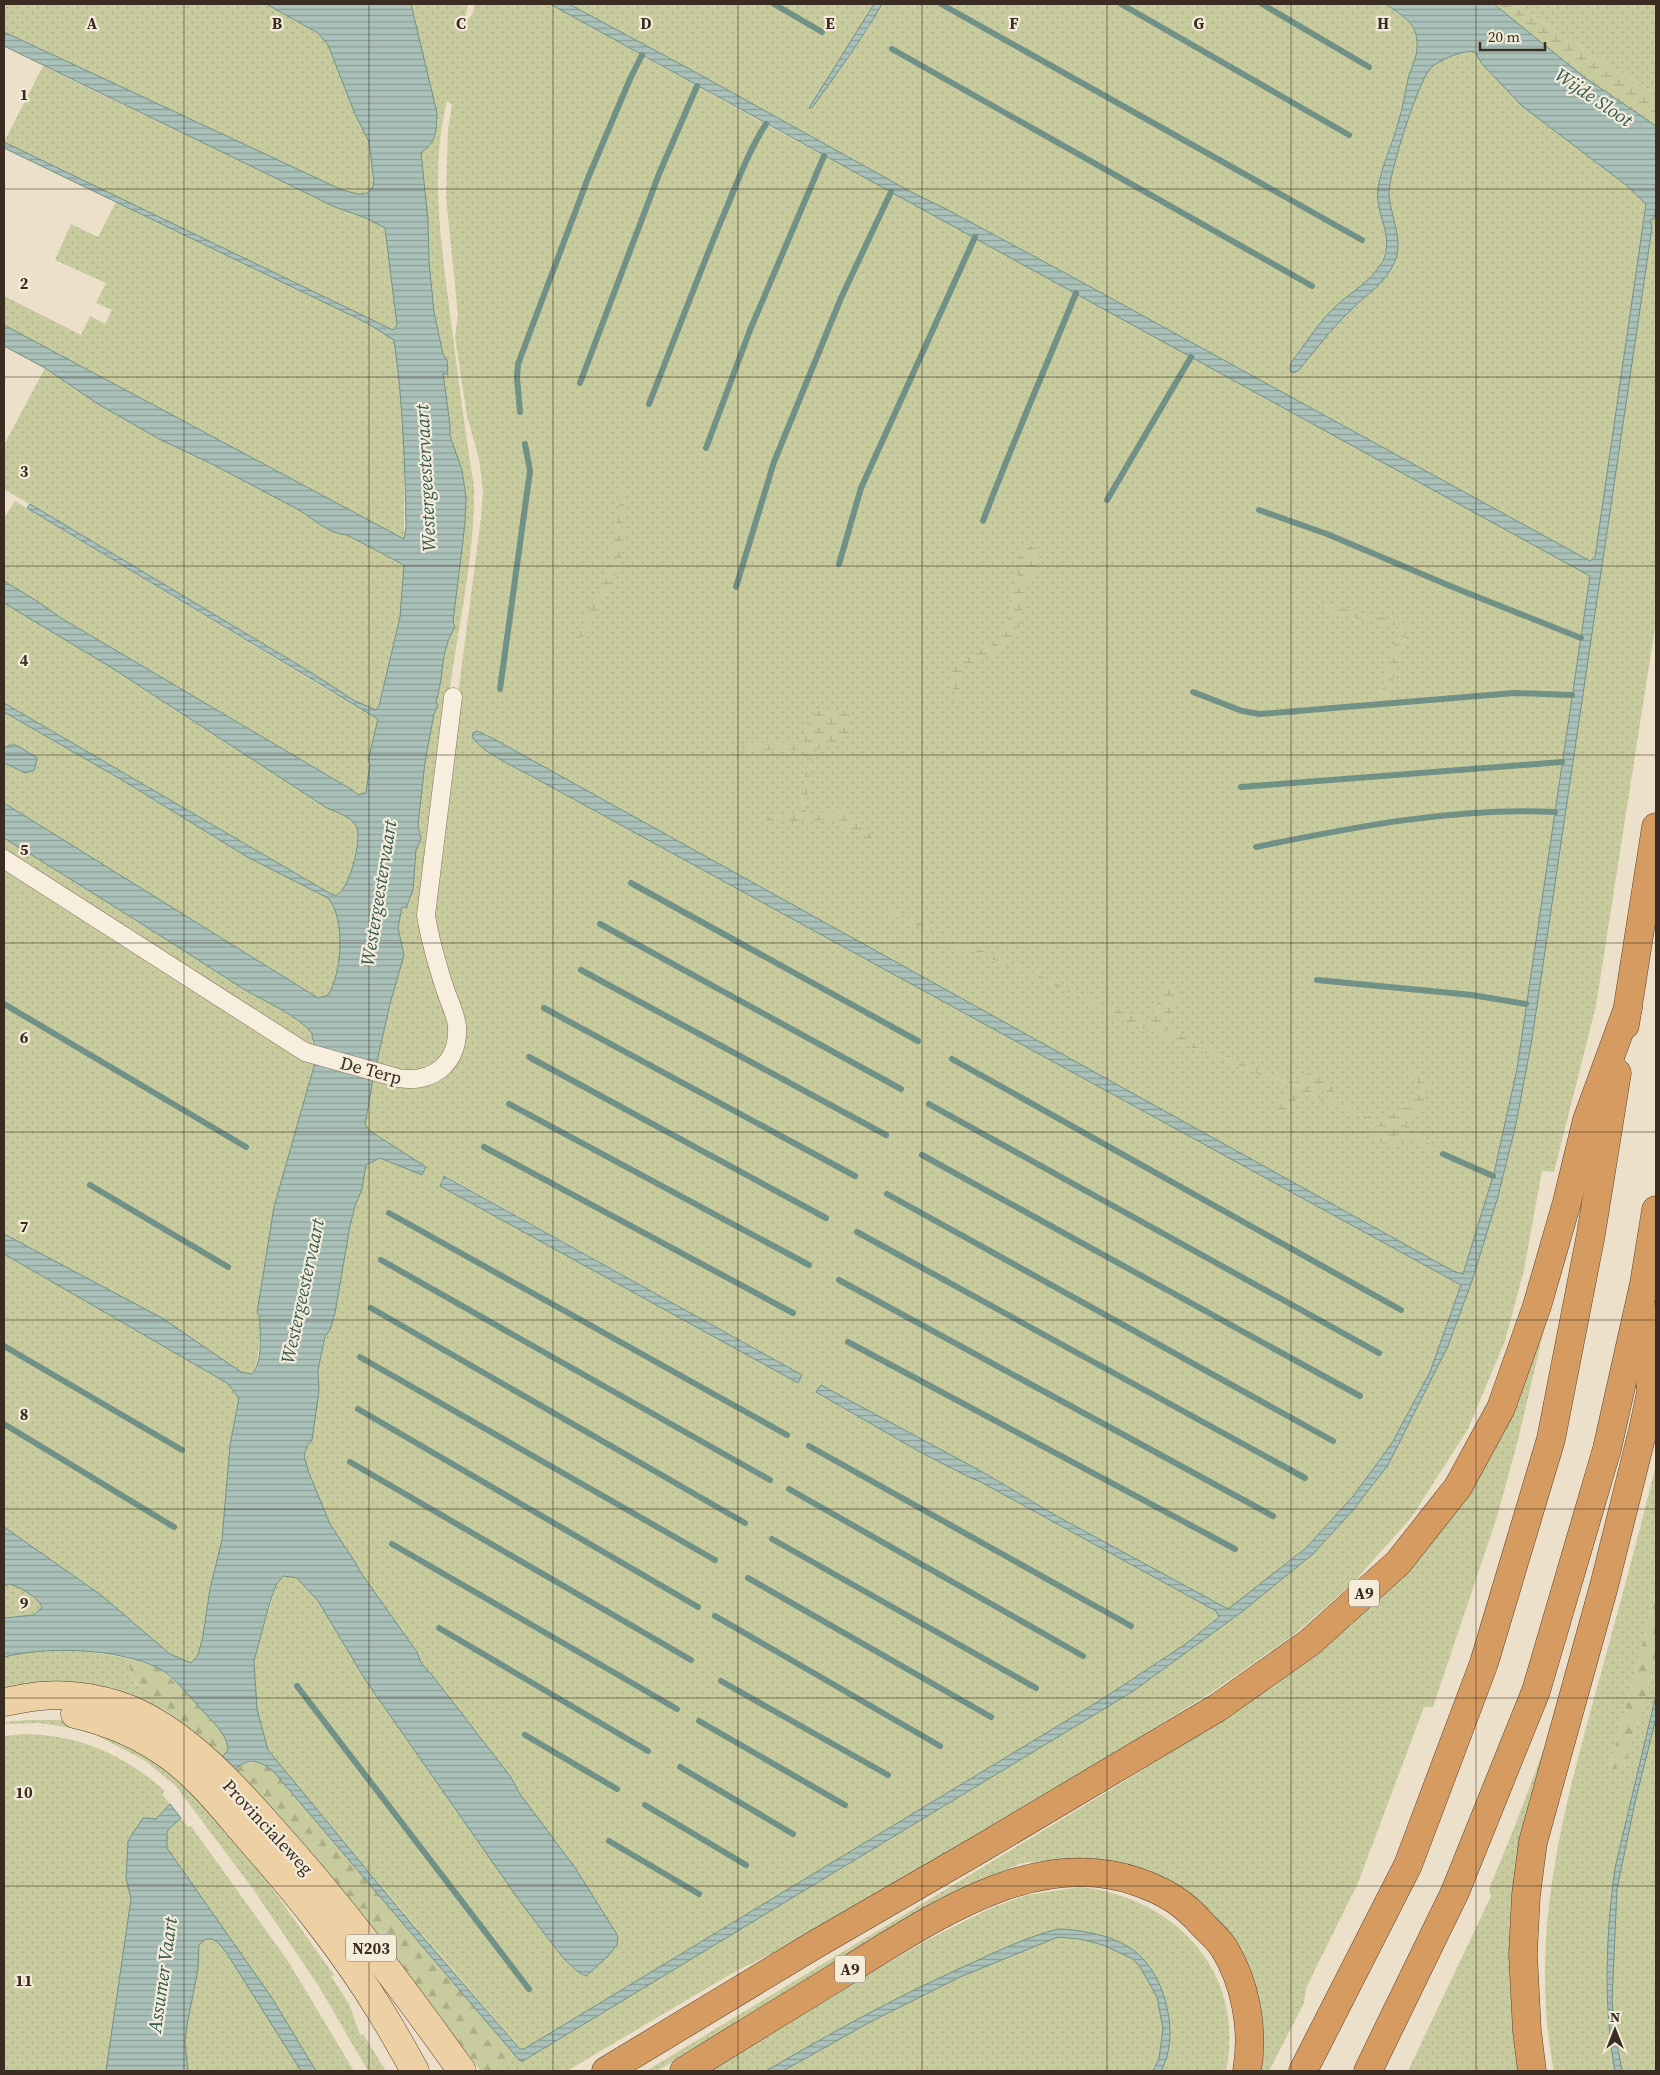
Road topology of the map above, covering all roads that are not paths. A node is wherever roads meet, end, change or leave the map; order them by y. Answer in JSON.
{"nodes":[{"id":1,"x":453,"y":697,"type":"dead end"},
{"id":2,"x":1656,"y":826,"type":"edge"},
{"id":3,"x":4,"y":859,"type":"edge"},
{"id":4,"x":1628,"y":1008,"type":"junction"},
{"id":5,"x":1656,"y":1210,"type":"edge"},
{"id":6,"x":1644,"y":1284,"type":"junction"},
{"id":7,"x":4,"y":1702,"type":"edge"},
{"id":8,"x":4,"y":1714,"type":"edge"},
{"id":9,"x":193,"y":1763,"type":"junction"},
{"id":10,"x":230,"y":1799,"type":"junction"},
{"id":11,"x":415,"y":2071,"type":"edge"},
{"id":12,"x":462,"y":2071,"type":"edge"},
{"id":13,"x":606,"y":2071,"type":"edge"},
{"id":14,"x":684,"y":2071,"type":"edge"},
{"id":15,"x":1247,"y":2071,"type":"edge"},
{"id":16,"x":1303,"y":2071,"type":"edge"},
{"id":17,"x":1368,"y":2071,"type":"edge"},
{"id":18,"x":1532,"y":2071,"type":"edge"}],
"edges":[{"from":1,"to":3,"type":"street","name":"De Terp"},
{"from":2,"to":4,"type":"highway","number":"A9"},
{"from":4,"to":13,"type":"highway","number":"A9"},
{"from":4,"to":16,"type":"highway","number":"A9"},
{"from":5,"to":6,"type":"highway"},
{"from":6,"to":17,"type":"highway"},
{"from":6,"to":18,"type":"highway"},
{"from":7,"to":9,"type":"main road","name":"Provincialeweg","number":"N203"},
{"from":8,"to":9,"type":"main road","name":"Provincialeweg","number":"N203"},
{"from":9,"to":10,"type":"main road","name":"Provincialeweg","number":"N203"},
{"from":10,"to":11,"type":"main road","name":"Provincialeweg","number":"N203"},
{"from":10,"to":12,"type":"main road","name":"Provincialeweg","number":"N203"},
{"from":14,"to":15,"type":"highway","number":"A9"}]}
